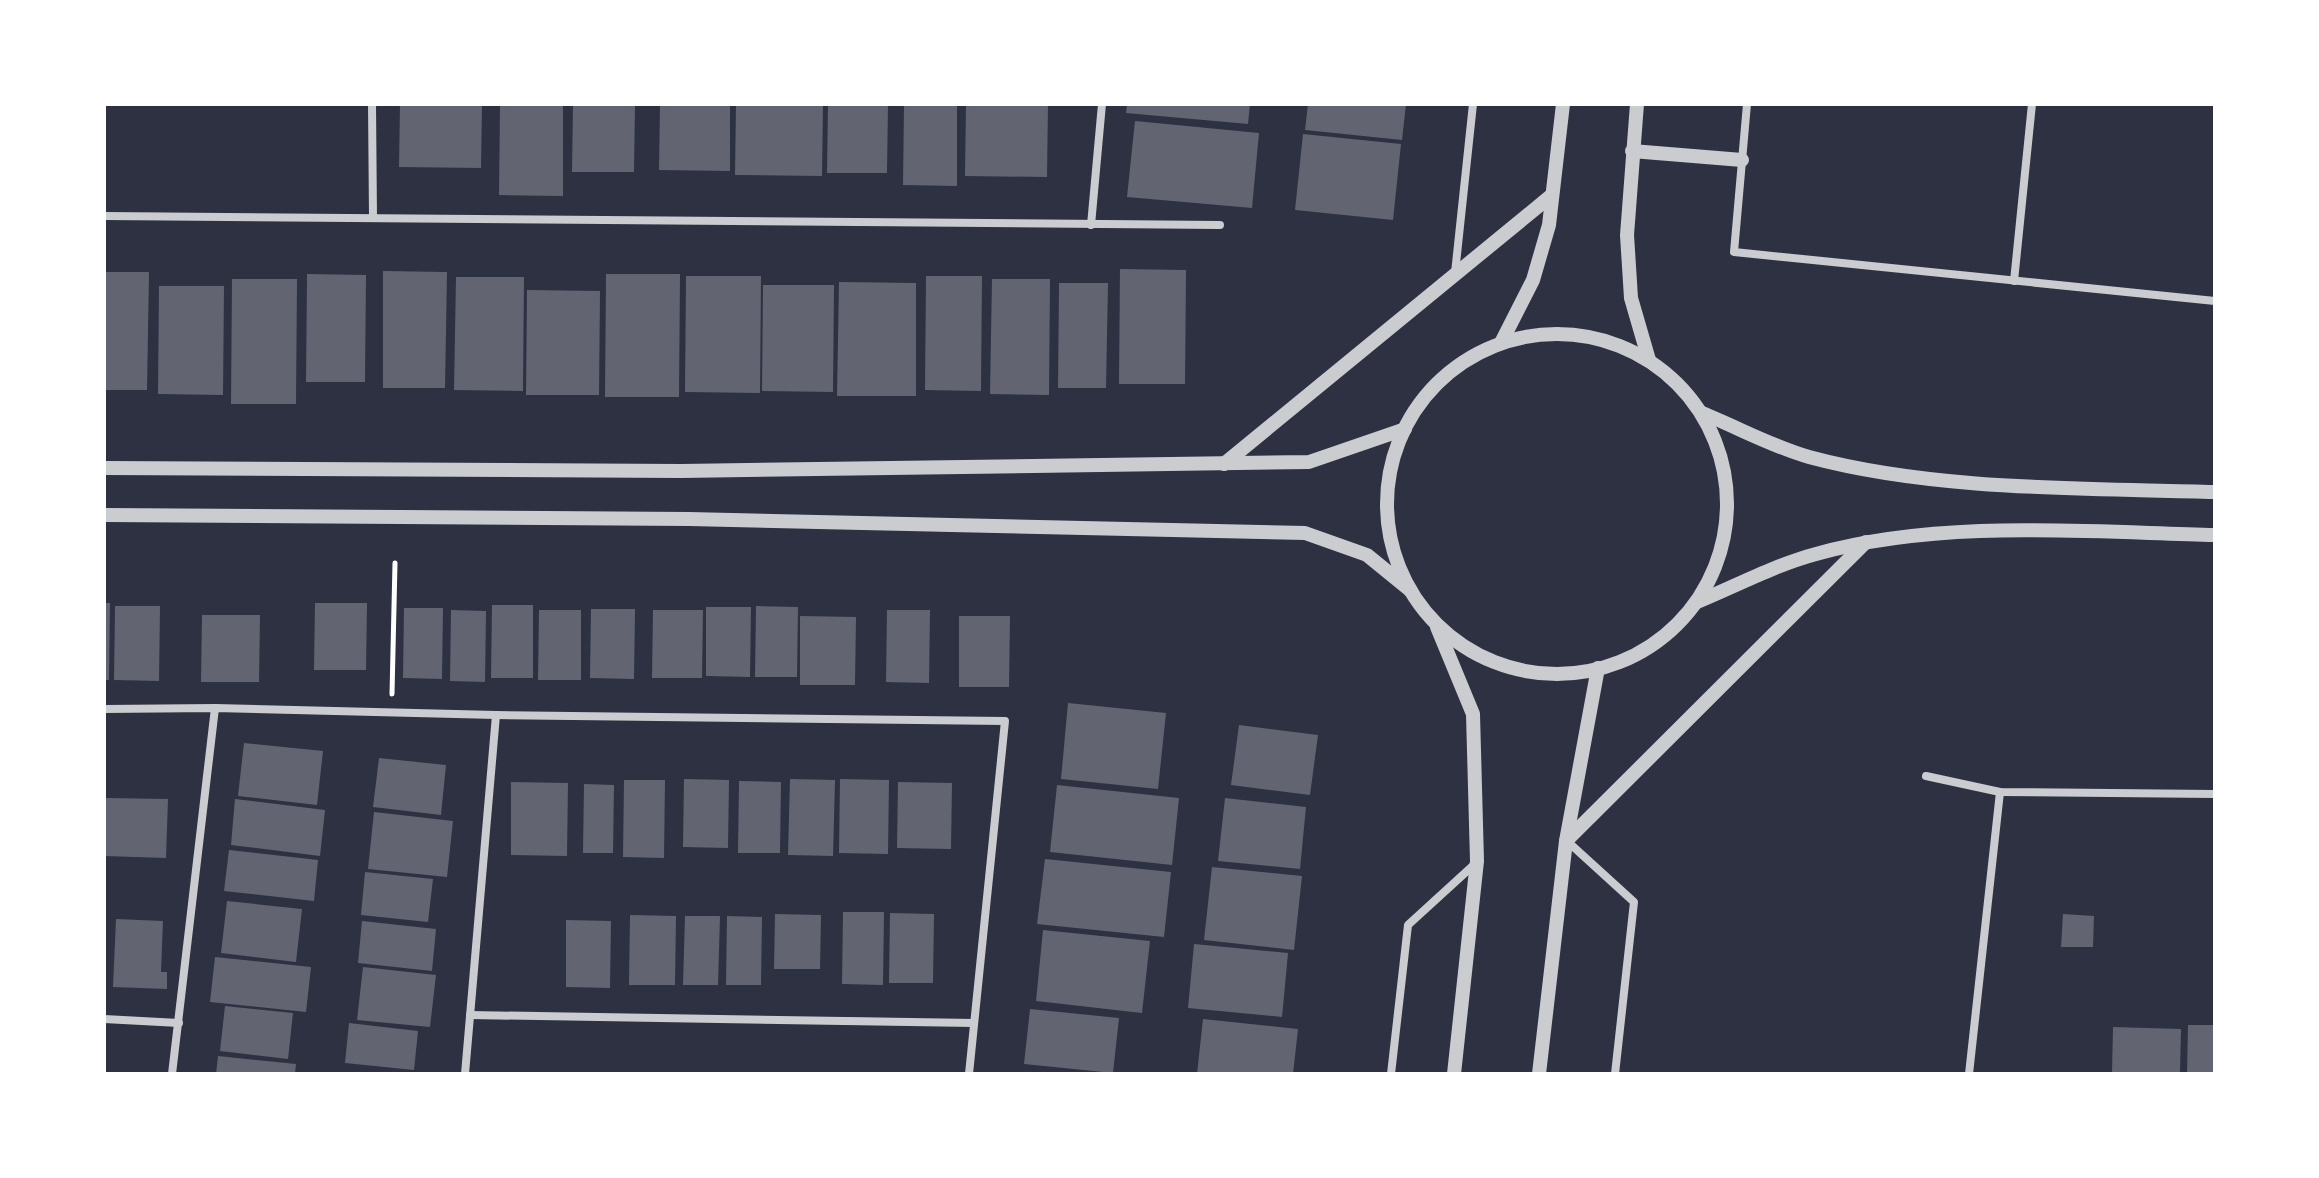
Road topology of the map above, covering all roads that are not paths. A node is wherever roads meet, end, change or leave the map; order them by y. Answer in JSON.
{"nodes":[{"id":1,"x":372,"y":104,"type":"edge"},
{"id":2,"x":1102,"y":104,"type":"edge"},
{"id":3,"x":1473,"y":104,"type":"edge"},
{"id":4,"x":1549,"y":104,"type":"edge"},
{"id":5,"x":1637,"y":104,"type":"edge"},
{"id":6,"x":1747,"y":104,"type":"edge"},
{"id":7,"x":2032,"y":104,"type":"edge"},
{"id":8,"x":1563,"y":108,"type":"edge"},
{"id":9,"x":1632,"y":151,"type":"junction"},
{"id":10,"x":1742,"y":160,"type":"junction"},
{"id":11,"x":1552,"y":195,"type":"junction"},
{"id":12,"x":104,"y":216,"type":"edge"},
{"id":13,"x":373,"y":218,"type":"junction"},
{"id":14,"x":1091,"y":225,"type":"junction"},
{"id":15,"x":1220,"y":225,"type":"dead end"},
{"id":16,"x":1455,"y":274,"type":"junction"},
{"id":17,"x":2014,"y":281,"type":"junction"},
{"id":18,"x":2215,"y":301,"type":"edge"},
{"id":19,"x":1501,"y":343,"type":"junction"},
{"id":20,"x":1649,"y":360,"type":"junction"},
{"id":21,"x":1702,"y":413,"type":"junction"},
{"id":22,"x":1405,"y":429,"type":"junction"},
{"id":23,"x":1224,"y":464,"type":"junction"},
{"id":24,"x":104,"y":468,"type":"edge"},
{"id":25,"x":2215,"y":492,"type":"edge"},
{"id":26,"x":104,"y":515,"type":"edge"},
{"id":27,"x":2215,"y":535,"type":"edge"},
{"id":28,"x":1866,"y":542,"type":"junction"},
{"id":29,"x":1410,"y":590,"type":"junction"},
{"id":30,"x":1697,"y":602,"type":"junction"},
{"id":31,"x":1436,"y":627,"type":"junction"},
{"id":32,"x":1598,"y":668,"type":"junction"},
{"id":33,"x":215,"y":708,"type":"junction"},
{"id":34,"x":104,"y":709,"type":"edge"},
{"id":35,"x":496,"y":715,"type":"junction"},
{"id":36,"x":1926,"y":776,"type":"dead end"},
{"id":37,"x":2000,"y":792,"type":"junction"},
{"id":38,"x":2215,"y":794,"type":"edge"},
{"id":39,"x":1566,"y":841,"type":"junction"},
{"id":40,"x":1477,"y":861,"type":"junction"},
{"id":41,"x":470,"y":1015,"type":"junction"},
{"id":42,"x":104,"y":1019,"type":"edge"},
{"id":43,"x":179,"y":1023,"type":"junction"},
{"id":44,"x":974,"y":1023,"type":"junction"},
{"id":45,"x":172,"y":1074,"type":"edge"},
{"id":46,"x":465,"y":1074,"type":"edge"},
{"id":47,"x":969,"y":1074,"type":"edge"},
{"id":48,"x":1391,"y":1074,"type":"edge"},
{"id":49,"x":1454,"y":1074,"type":"edge"},
{"id":50,"x":1539,"y":1074,"type":"edge"},
{"id":51,"x":1615,"y":1074,"type":"edge"},
{"id":52,"x":1969,"y":1074,"type":"edge"}],
"edges":[{"from":1,"to":13,"type":"street"},
{"from":2,"to":14,"type":"street"},
{"from":3,"to":16,"type":"street"},
{"from":4,"to":8,"type":"street"},
{"from":5,"to":9,"type":"street"},
{"from":6,"to":10,"type":"street"},
{"from":7,"to":17,"type":"street"},
{"from":8,"to":11,"type":"street"},
{"from":9,"to":10,"type":"street"},
{"from":9,"to":20,"type":"street"},
{"from":10,"to":17,"type":"street"},
{"from":11,"to":16,"type":"street"},
{"from":11,"to":19,"type":"street"},
{"from":12,"to":13,"type":"street"},
{"from":13,"to":14,"type":"street"},
{"from":14,"to":15,"type":"street"},
{"from":16,"to":23,"type":"street"},
{"from":17,"to":18,"type":"street"},
{"from":19,"to":20,"type":"street"},
{"from":19,"to":22,"type":"street"},
{"from":20,"to":21,"type":"street"},
{"from":21,"to":25,"type":"street"},
{"from":21,"to":30,"type":"street"},
{"from":22,"to":23,"type":"street"},
{"from":22,"to":29,"type":"street"},
{"from":23,"to":24,"type":"street"},
{"from":26,"to":29,"type":"street"},
{"from":27,"to":28,"type":"street"},
{"from":28,"to":30,"type":"street"},
{"from":28,"to":39,"type":"street"},
{"from":29,"to":31,"type":"street"},
{"from":30,"to":32,"type":"street"},
{"from":31,"to":32,"type":"street"},
{"from":31,"to":40,"type":"street"},
{"from":32,"to":39,"type":"street"},
{"from":33,"to":34,"type":"street"},
{"from":33,"to":35,"type":"street"},
{"from":33,"to":43,"type":"street"},
{"from":35,"to":41,"type":"street"},
{"from":35,"to":44,"type":"street"},
{"from":36,"to":37,"type":"street"},
{"from":37,"to":38,"type":"street"},
{"from":37,"to":52,"type":"street"},
{"from":39,"to":50,"type":"street"},
{"from":39,"to":51,"type":"street"},
{"from":40,"to":48,"type":"street"},
{"from":40,"to":49,"type":"street"},
{"from":41,"to":44,"type":"street"},
{"from":41,"to":46,"type":"street"},
{"from":42,"to":43,"type":"street"},
{"from":43,"to":45,"type":"street"},
{"from":44,"to":47,"type":"street"}]}
